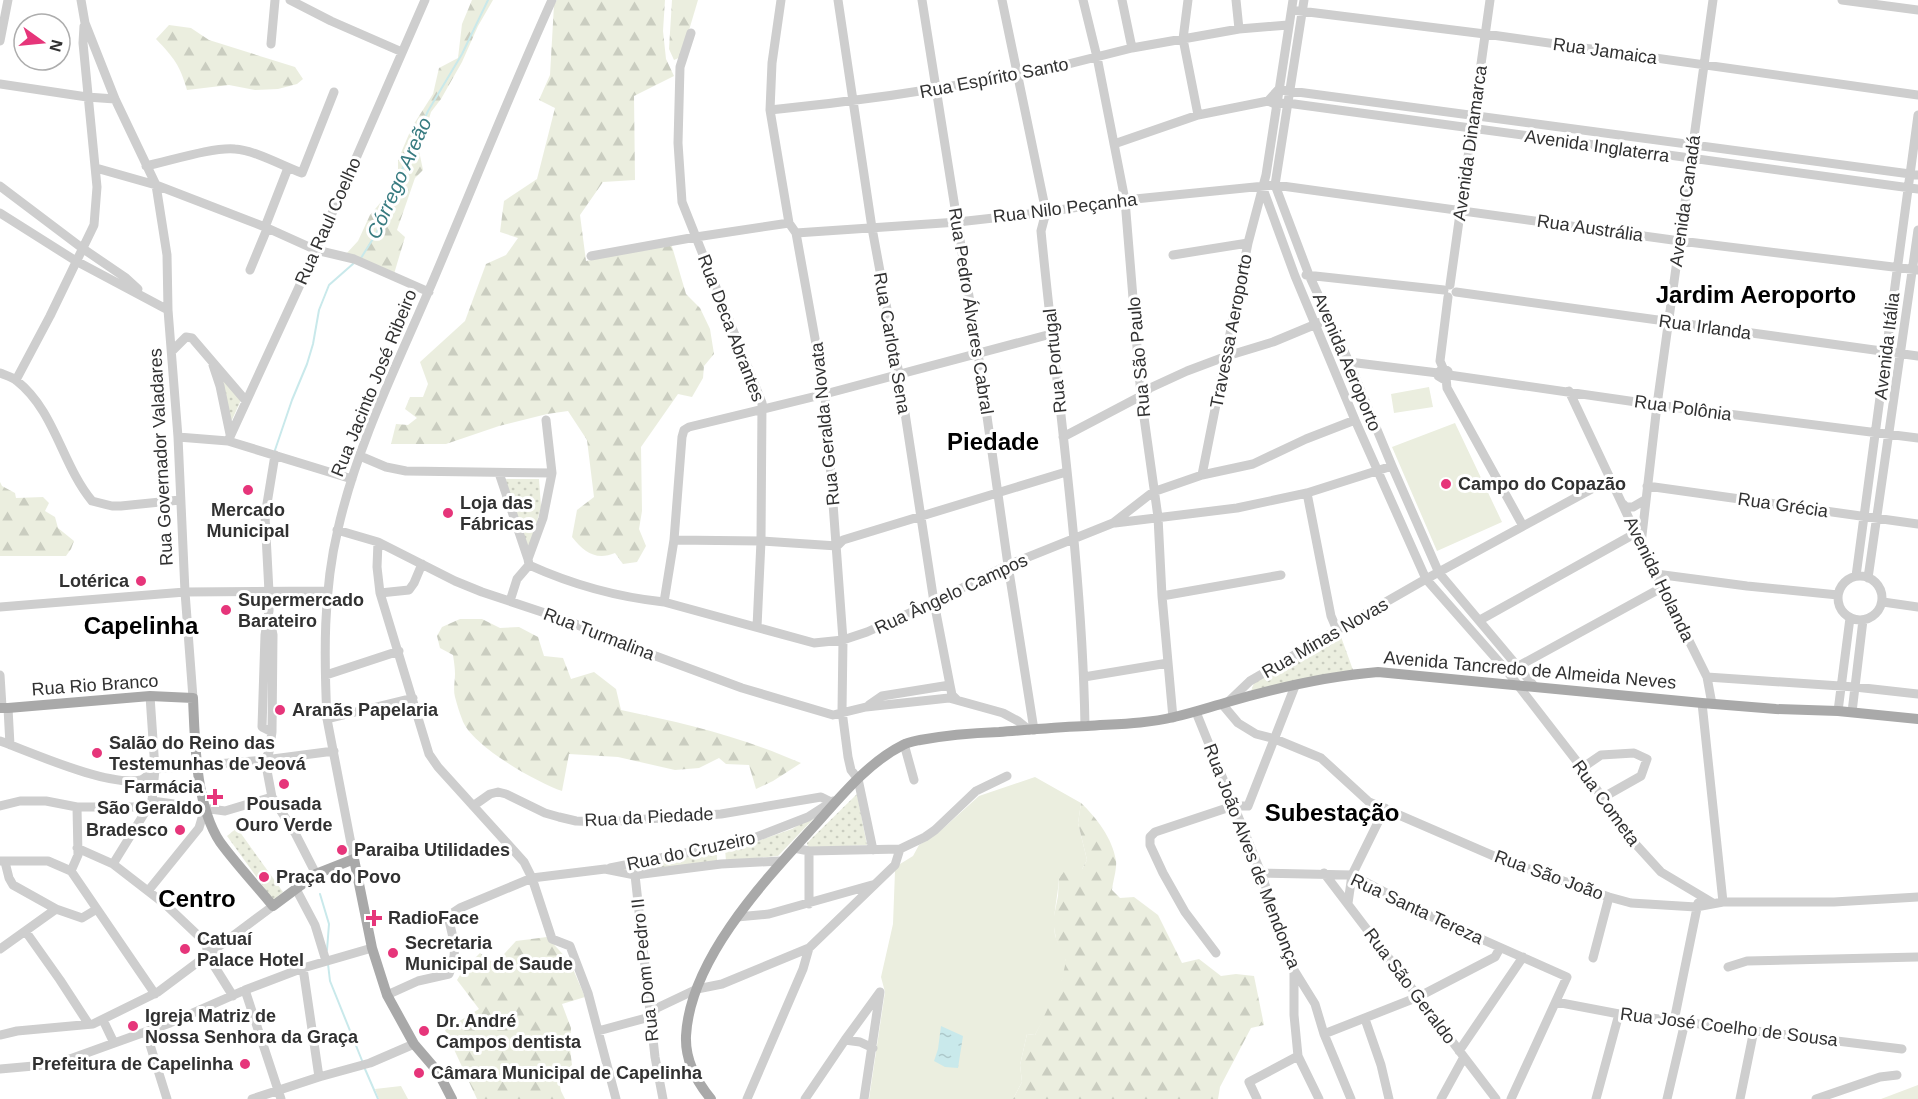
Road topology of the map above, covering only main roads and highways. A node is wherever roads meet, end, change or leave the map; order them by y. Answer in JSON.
{"nodes":[{"id":1,"x":193,"y":698,"type":"joint"},
{"id":2,"x":4,"y":708,"type":"edge"},
{"id":3,"x":1918,"y":719,"type":"edge"},
{"id":4,"x":296,"y":889,"type":"joint"},
{"id":5,"x":452,"y":1099,"type":"edge"},
{"id":6,"x":711,"y":1099,"type":"edge"}],
"edges":[{"from":1,"to":2,"type":"main road","name":"Rua Rio Branco"},
{"from":1,"to":4,"type":"main road","name":"Rua Governador Valadares"},
{"from":3,"to":6,"type":"main road","name":"Avenida Tancredo de Almeida Neves"},
{"from":4,"to":5,"type":"main road","name":"Rua Jacinto José Ribeiro"}]}
